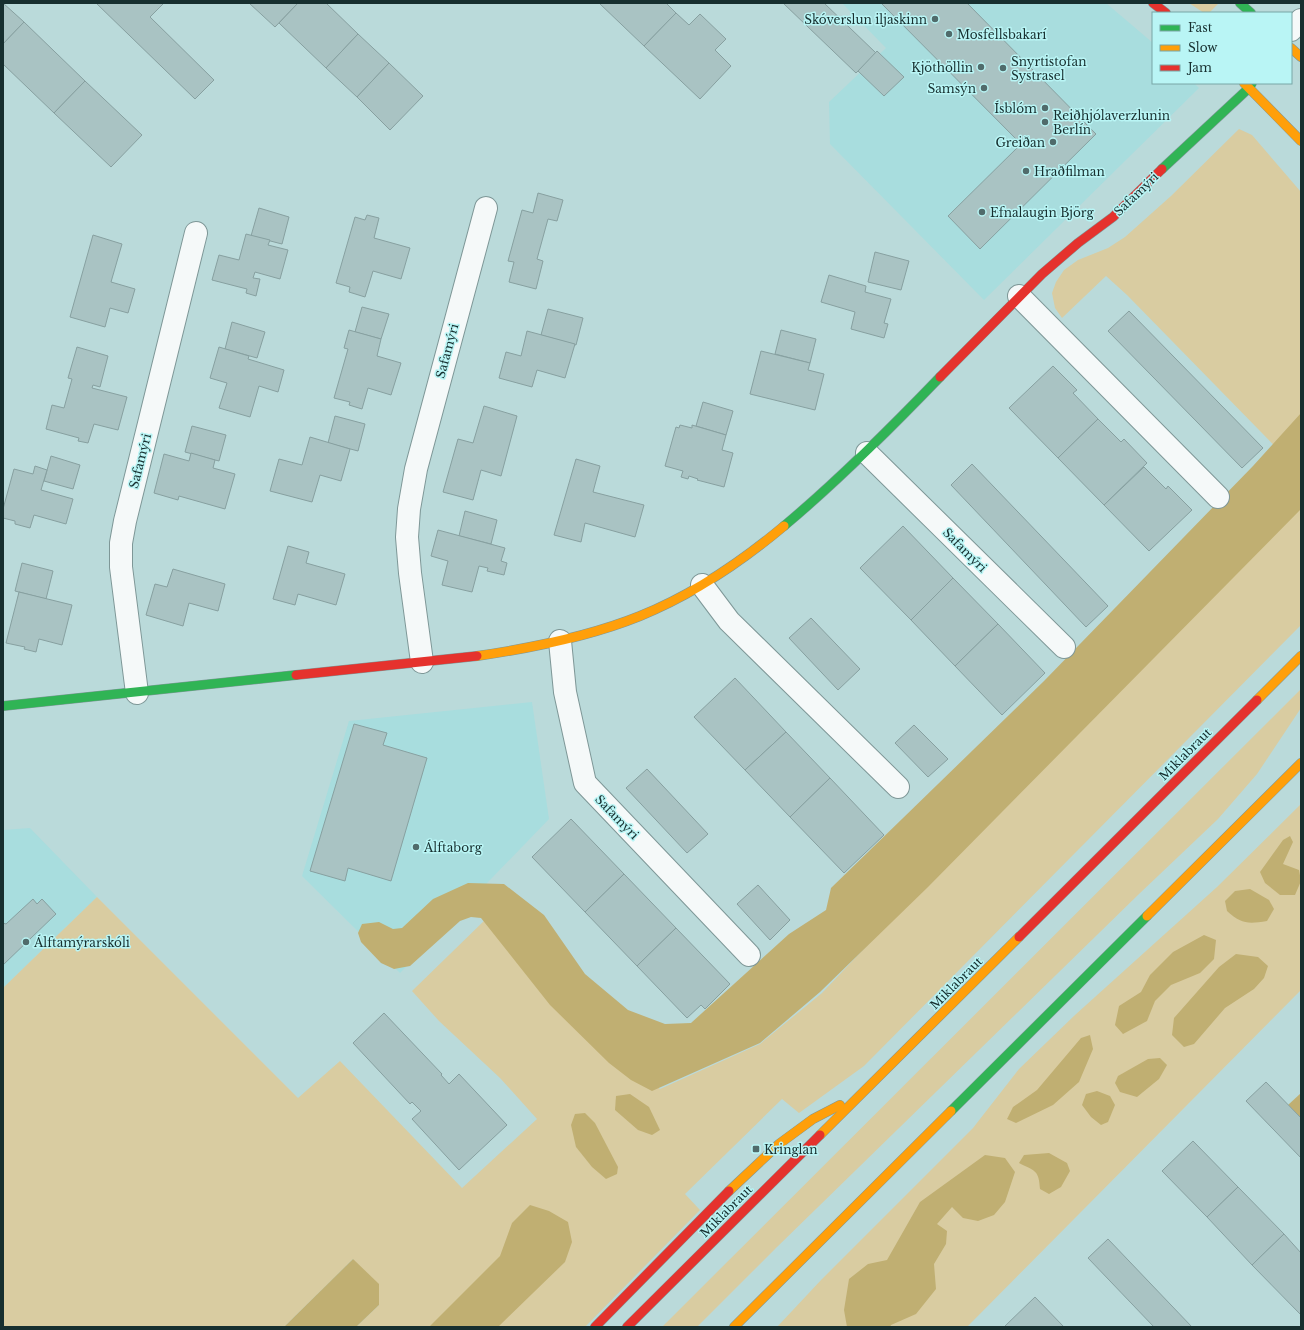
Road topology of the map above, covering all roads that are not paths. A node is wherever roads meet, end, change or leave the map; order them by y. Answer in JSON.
{"nodes":[{"id":1,"x":1153,"y":3,"type":"edge"},
{"id":2,"x":1240,"y":3,"type":"edge"},
{"id":3,"x":1165,"y":12,"type":"edge"},
{"id":4,"x":1250,"y":12,"type":"edge"},
{"id":5,"x":1301,"y":20,"type":"edge"},
{"id":6,"x":1292,"y":29,"type":"edge"},
{"id":7,"x":1292,"y":49,"type":"edge"},
{"id":8,"x":1301,"y":57,"type":"edge"},
{"id":9,"x":1292,"y":62,"type":"edge"},
{"id":10,"x":1250,"y":84,"type":"edge"},
{"id":11,"x":1301,"y":141,"type":"edge"},
{"id":12,"x":486,"y":208,"type":"dead end"},
{"id":13,"x":196,"y":233,"type":"dead end"},
{"id":14,"x":1019,"y":296,"type":"junction"},
{"id":15,"x":867,"y":453,"type":"junction"},
{"id":16,"x":1218,"y":497,"type":"dead end"},
{"id":17,"x":702,"y":585,"type":"junction"},
{"id":18,"x":560,"y":641,"type":"junction"},
{"id":19,"x":1064,"y":647,"type":"dead end"},
{"id":20,"x":1301,"y":656,"type":"edge"},
{"id":21,"x":422,"y":662,"type":"junction"},
{"id":22,"x":137,"y":693,"type":"junction"},
{"id":23,"x":3,"y":706,"type":"edge"},
{"id":24,"x":1301,"y":763,"type":"edge"},
{"id":25,"x":898,"y":787,"type":"dead end"},
{"id":26,"x":749,"y":955,"type":"dead end"},
{"id":27,"x":862,"y":1093,"type":"junction"},
{"id":28,"x":595,"y":1327,"type":"edge"},
{"id":29,"x":627,"y":1327,"type":"edge"},
{"id":30,"x":734,"y":1327,"type":"edge"}],
"edges":[{"from":1,"to":3,"type":"main road"},
{"from":2,"to":4,"type":"main road"},
{"from":5,"to":6,"type":"street"},
{"from":7,"to":8,"type":"main road"},
{"from":8,"to":9,"type":"street"},
{"from":10,"to":11,"type":"main road"},
{"from":10,"to":14,"type":"main road","name":"Safamýri"},
{"from":12,"to":21,"type":"street","name":"Safamýri"},
{"from":13,"to":22,"type":"street","name":"Safamýri"},
{"from":14,"to":15,"type":"main road","name":"Safamýri"},
{"from":14,"to":16,"type":"street"},
{"from":15,"to":17,"type":"main road","name":"Safamýri"},
{"from":15,"to":19,"type":"street","name":"Safamýri"},
{"from":17,"to":18,"type":"main road","name":"Safamýri"},
{"from":17,"to":25,"type":"street"},
{"from":18,"to":21,"type":"main road","name":"Safamýri"},
{"from":18,"to":26,"type":"street","name":"Safamýri"},
{"from":20,"to":27,"type":"main road","name":"Miklabraut"},
{"from":21,"to":22,"type":"main road","name":"Safamýri"},
{"from":22,"to":23,"type":"main road","name":"Safamýri"},
{"from":24,"to":30,"type":"main road"},
{"from":27,"to":28,"type":"main road"},
{"from":27,"to":29,"type":"main road","name":"Miklabraut"}]}
